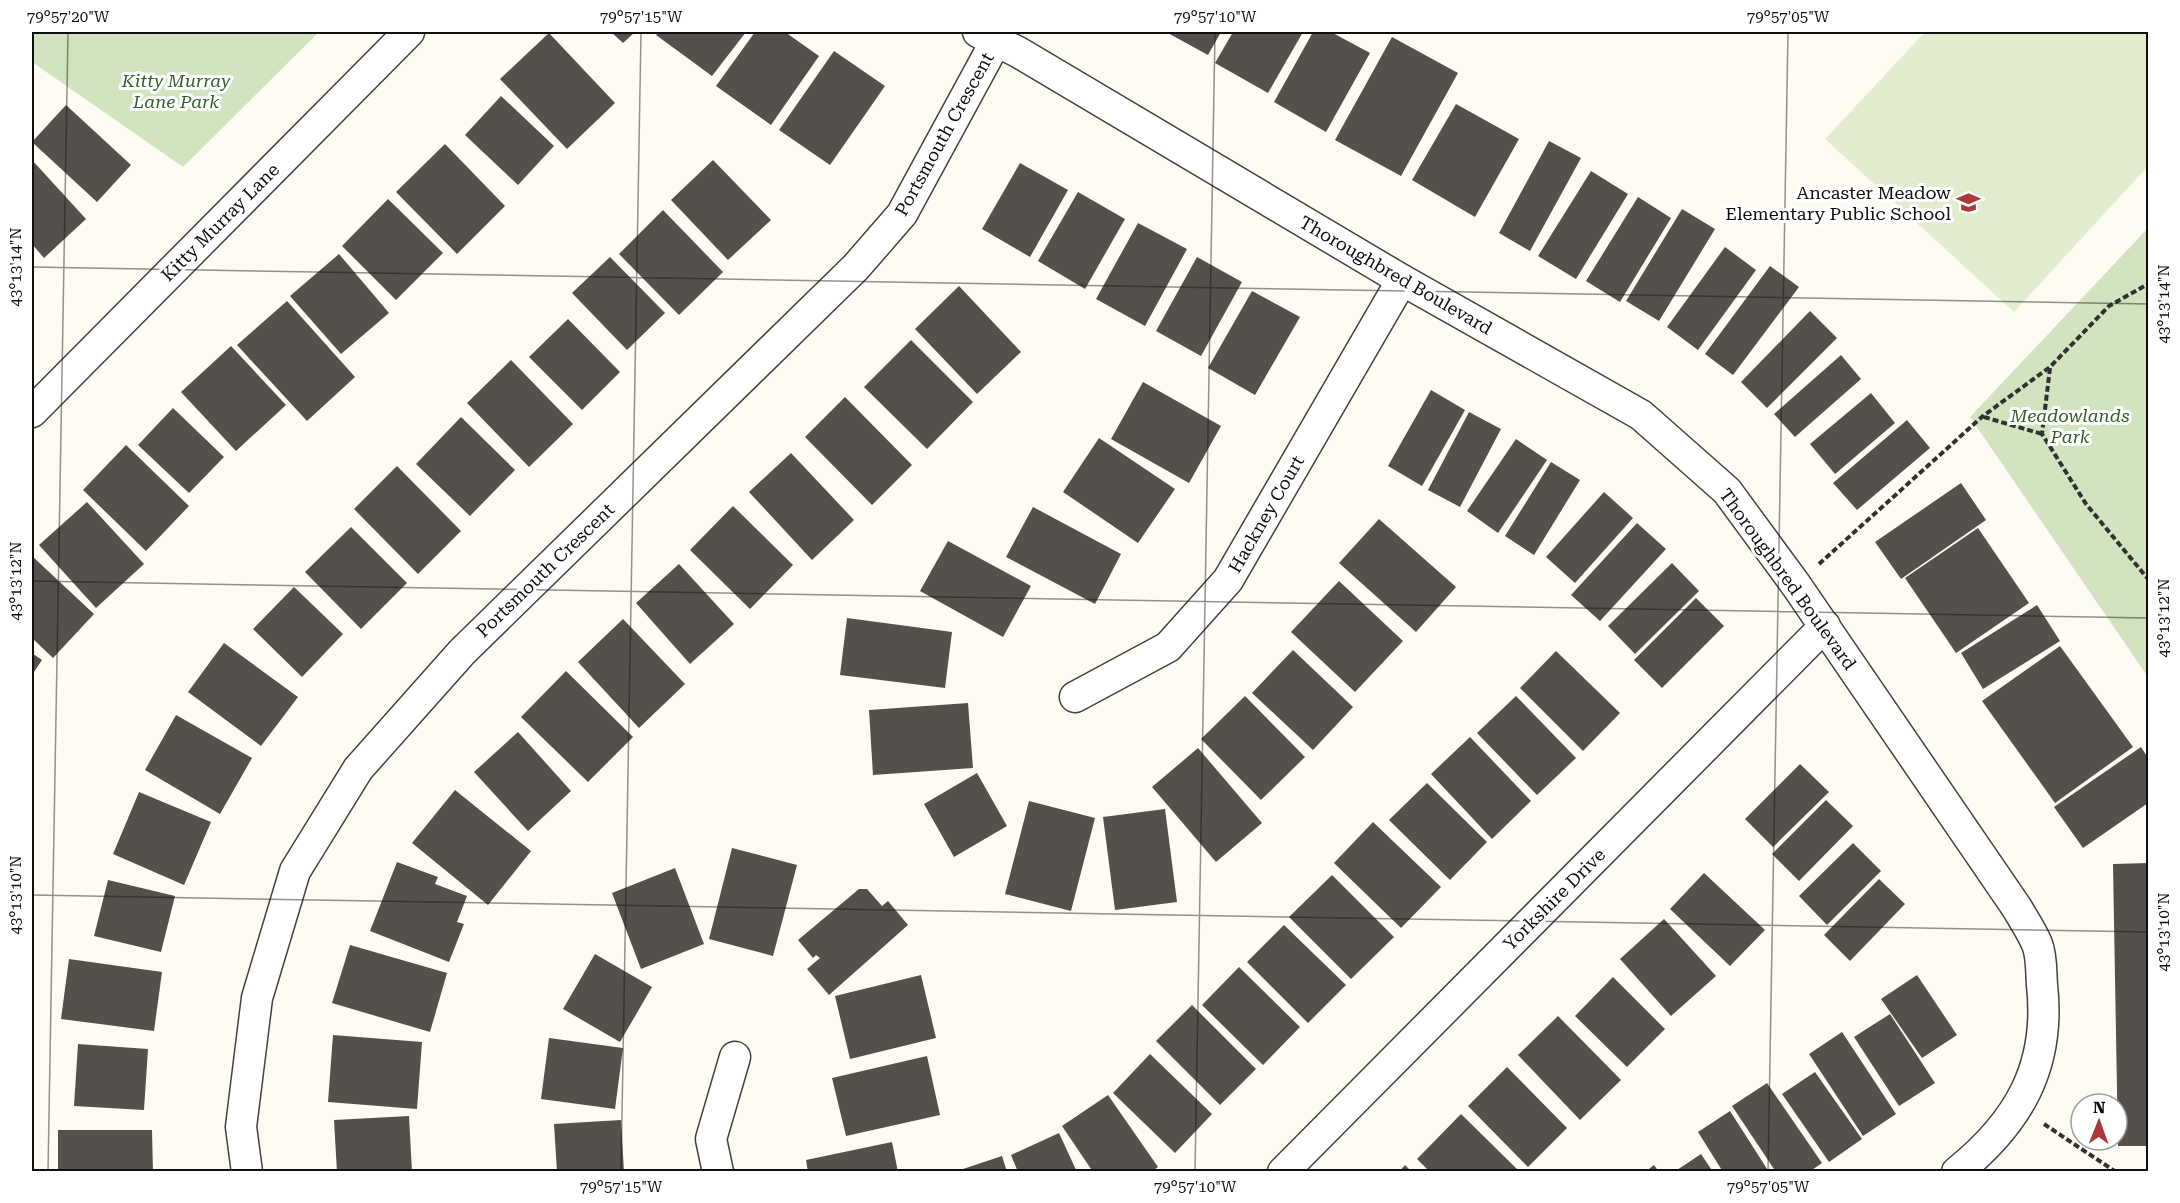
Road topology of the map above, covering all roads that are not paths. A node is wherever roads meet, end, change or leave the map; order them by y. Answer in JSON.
{"nodes":[{"id":1,"x":409,"y":32,"type":"edge"},
{"id":2,"x":987,"y":36,"type":"edge"},
{"id":3,"x":1402,"y":280,"type":"junction"},
{"id":4,"x":32,"y":412,"type":"edge"},
{"id":5,"x":1825,"y":626,"type":"junction"},
{"id":6,"x":1075,"y":698,"type":"dead end"},
{"id":7,"x":735,"y":1057,"type":"dead end"},
{"id":8,"x":247,"y":1172,"type":"edge"},
{"id":9,"x":718,"y":1172,"type":"edge"},
{"id":10,"x":1283,"y":1172,"type":"edge"},
{"id":11,"x":1957,"y":1172,"type":"edge"}],
"edges":[{"from":1,"to":4,"type":"street","name":"Kitty Murray Lane"},
{"from":2,"to":3,"type":"street","name":"Thoroughbred Boulevard"},
{"from":2,"to":8,"type":"street","name":"Portsmouth Crescent"},
{"from":3,"to":5,"type":"street","name":"Thoroughbred Boulevard"},
{"from":3,"to":6,"type":"street","name":"Hackney Court"},
{"from":5,"to":10,"type":"street","name":"Yorkshire Drive"},
{"from":5,"to":11,"type":"street","name":"Thoroughbred Boulevard"},
{"from":7,"to":9,"type":"street"}]}
